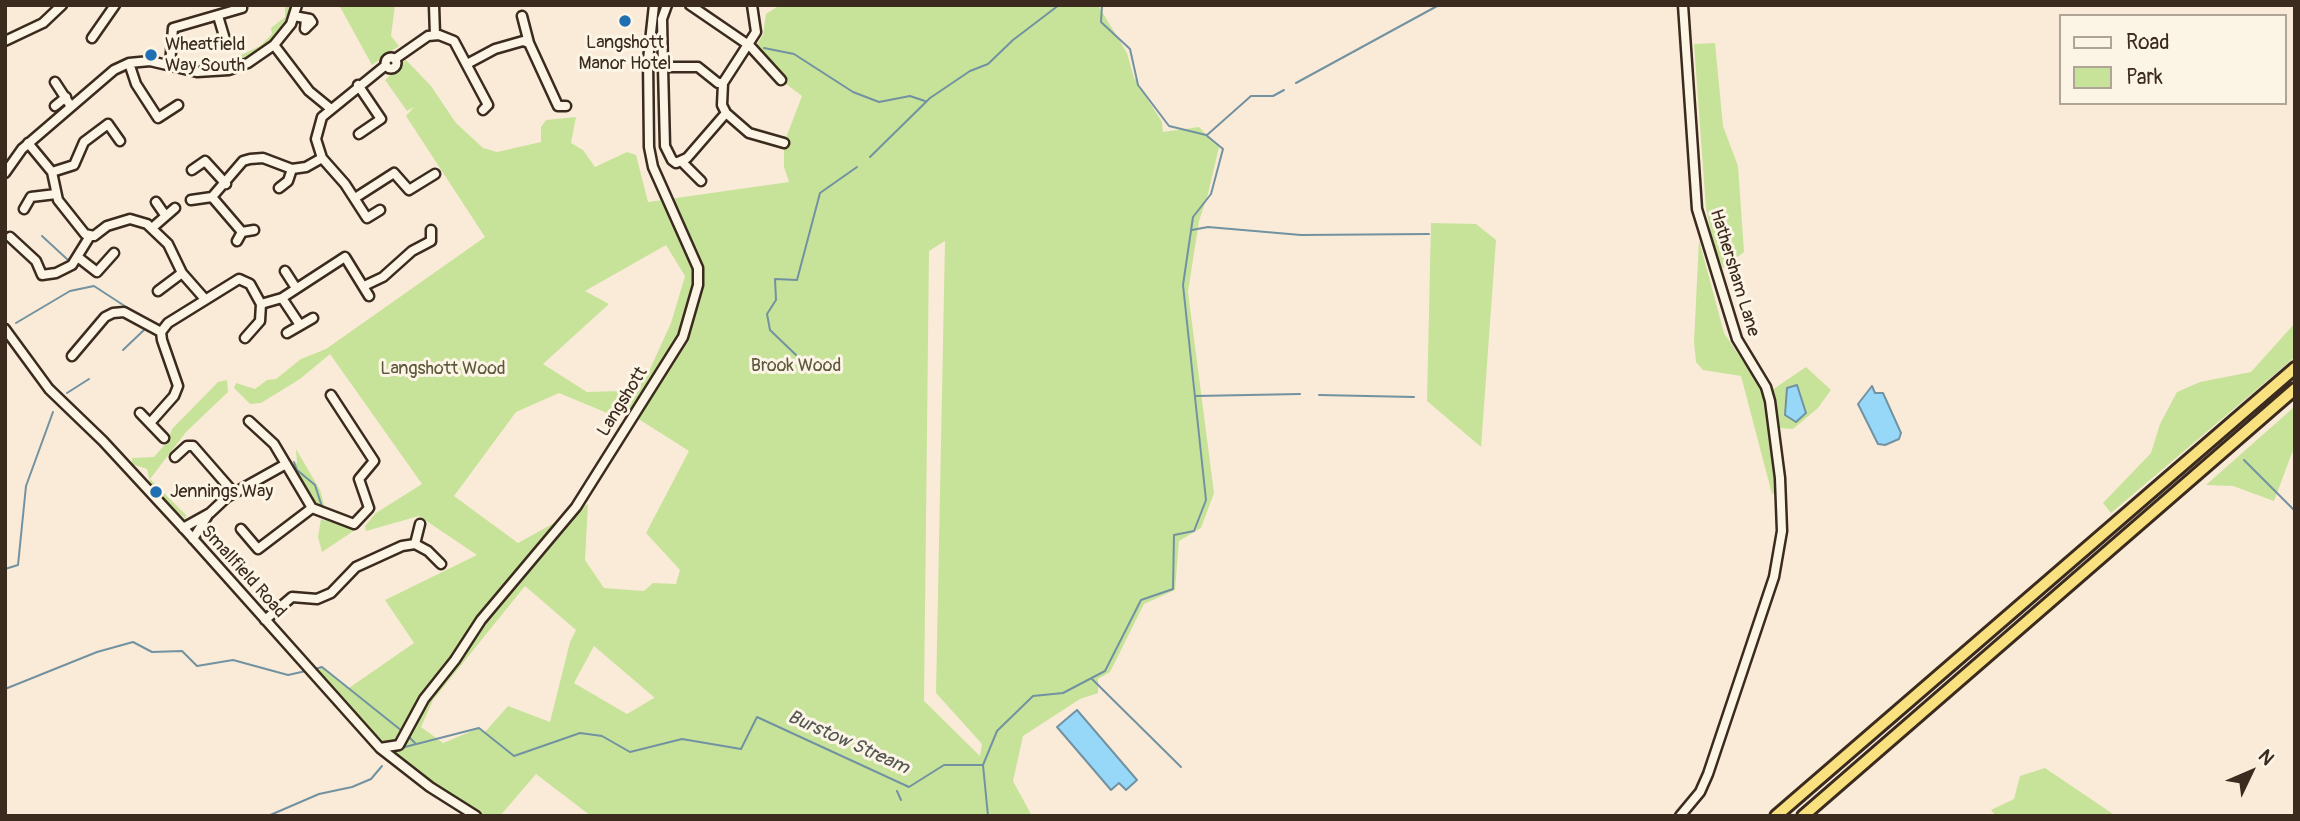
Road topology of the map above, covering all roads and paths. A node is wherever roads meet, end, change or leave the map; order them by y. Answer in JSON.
{"nodes":[{"id":1,"x":62,"y":5,"type":"edge"},
{"id":2,"x":115,"y":5,"type":"edge"},
{"id":3,"x":296,"y":5,"type":"edge"},
{"id":4,"x":434,"y":5,"type":"edge"},
{"id":5,"x":654,"y":5,"type":"edge"},
{"id":6,"x":667,"y":5,"type":"edge"},
{"id":7,"x":690,"y":5,"type":"edge"},
{"id":8,"x":752,"y":5,"type":"edge"},
{"id":9,"x":1683,"y":5,"type":"edge"},
{"id":10,"x":242,"y":8,"type":"dead end"},
{"id":11,"x":218,"y":16,"type":"junction"},
{"id":12,"x":295,"y":16,"type":"junction"},
{"id":13,"x":522,"y":16,"type":"dead end"},
{"id":14,"x":306,"y":19,"type":"dead end"},
{"id":15,"x":435,"y":35,"type":"junction"},
{"id":16,"x":92,"y":38,"type":"dead end"},
{"id":17,"x":5,"y":41,"type":"edge"},
{"id":18,"x":526,"y":42,"type":"junction"},
{"id":19,"x":274,"y":45,"type":"junction"},
{"id":20,"x":227,"y":46,"type":"dead end"},
{"id":21,"x":750,"y":46,"type":"junction"},
{"id":22,"x":129,"y":63,"type":"junction"},
{"id":23,"x":170,"y":64,"type":"junction"},
{"id":24,"x":467,"y":64,"type":"junction"},
{"id":25,"x":663,"y":67,"type":"junction"},
{"id":26,"x":781,"y":80,"type":"dead end"},
{"id":27,"x":55,"y":82,"type":"dead end"},
{"id":28,"x":723,"y":83,"type":"junction"},
{"id":29,"x":358,"y":85,"type":"junction"},
{"id":30,"x":68,"y":101,"type":"junction"},
{"id":31,"x":178,"y":105,"type":"dead end"},
{"id":32,"x":488,"y":105,"type":"dead end"},
{"id":33,"x":55,"y":106,"type":"dead end"},
{"id":34,"x":331,"y":109,"type":"junction"},
{"id":35,"x":549,"y":111,"type":"dead end"},
{"id":36,"x":726,"y":113,"type":"junction"},
{"id":37,"x":359,"y":134,"type":"dead end"},
{"id":38,"x":120,"y":141,"type":"dead end"},
{"id":39,"x":784,"y":143,"type":"dead end"},
{"id":40,"x":28,"y":144,"type":"junction"},
{"id":41,"x":322,"y":158,"type":"junction"},
{"id":42,"x":682,"y":162,"type":"junction"},
{"id":43,"x":292,"y":169,"type":"junction"},
{"id":44,"x":192,"y":170,"type":"dead end"},
{"id":45,"x":5,"y":173,"type":"edge"},
{"id":46,"x":52,"y":173,"type":"junction"},
{"id":47,"x":701,"y":181,"type":"dead end"},
{"id":48,"x":226,"y":184,"type":"junction"},
{"id":49,"x":438,"y":184,"type":"dead end"},
{"id":50,"x":279,"y":188,"type":"dead end"},
{"id":51,"x":56,"y":194,"type":"junction"},
{"id":52,"x":212,"y":197,"type":"junction"},
{"id":53,"x":355,"y":198,"type":"junction"},
{"id":54,"x":191,"y":200,"type":"dead end"},
{"id":55,"x":156,"y":202,"type":"dead end"},
{"id":56,"x":175,"y":208,"type":"dead end"},
{"id":57,"x":24,"y":209,"type":"dead end"},
{"id":58,"x":380,"y":210,"type":"dead end"},
{"id":59,"x":165,"y":215,"type":"junction"},
{"id":60,"x":152,"y":228,"type":"junction"},
{"id":61,"x":254,"y":230,"type":"dead end"},
{"id":62,"x":431,"y":230,"type":"dead end"},
{"id":63,"x":242,"y":232,"type":"junction"},
{"id":64,"x":89,"y":236,"type":"junction"},
{"id":65,"x":9,"y":237,"type":"dead end"},
{"id":66,"x":237,"y":241,"type":"dead end"},
{"id":67,"x":431,"y":241,"type":"junction"},
{"id":68,"x":440,"y":247,"type":"dead end"},
{"id":69,"x":114,"y":253,"type":"dead end"},
{"id":70,"x":79,"y":258,"type":"junction"},
{"id":71,"x":285,"y":271,"type":"dead end"},
{"id":72,"x":183,"y":273,"type":"junction"},
{"id":73,"x":41,"y":275,"type":"junction"},
{"id":74,"x":32,"y":277,"type":"dead end"},
{"id":75,"x":363,"y":286,"type":"junction"},
{"id":76,"x":296,"y":288,"type":"junction"},
{"id":77,"x":158,"y":291,"type":"dead end"},
{"id":78,"x":369,"y":296,"type":"dead end"},
{"id":79,"x":204,"y":298,"type":"junction"},
{"id":80,"x":282,"y":298,"type":"junction"},
{"id":81,"x":261,"y":304,"type":"junction"},
{"id":82,"x":313,"y":318,"type":"dead end"},
{"id":83,"x":300,"y":326,"type":"junction"},
{"id":84,"x":5,"y":329,"type":"edge"},
{"id":85,"x":161,"y":332,"type":"junction"},
{"id":86,"x":287,"y":333,"type":"dead end"},
{"id":87,"x":245,"y":338,"type":"dead end"},
{"id":88,"x":72,"y":356,"type":"dead end"},
{"id":89,"x":2295,"y":368,"type":"edge"},
{"id":90,"x":2295,"y":389,"type":"edge"},
{"id":91,"x":331,"y":395,"type":"dead end"},
{"id":92,"x":140,"y":414,"type":"dead end"},
{"id":93,"x":249,"y":421,"type":"dead end"},
{"id":94,"x":150,"y":423,"type":"junction"},
{"id":95,"x":164,"y":438,"type":"dead end"},
{"id":96,"x":175,"y":457,"type":"dead end"},
{"id":97,"x":286,"y":464,"type":"junction"},
{"id":98,"x":234,"y":493,"type":"junction"},
{"id":99,"x":312,"y":508,"type":"junction"},
{"id":100,"x":210,"y":513,"type":"junction"},
{"id":101,"x":419,"y":524,"type":"dead end"},
{"id":102,"x":183,"y":528,"type":"junction"},
{"id":103,"x":241,"y":529,"type":"dead end"},
{"id":104,"x":193,"y":539,"type":"junction"},
{"id":105,"x":415,"y":544,"type":"junction"},
{"id":106,"x":441,"y":564,"type":"dead end"},
{"id":107,"x":265,"y":620,"type":"junction"},
{"id":108,"x":380,"y":748,"type":"junction"},
{"id":109,"x":476,"y":816,"type":"edge"},
{"id":110,"x":1680,"y":816,"type":"edge"},
{"id":111,"x":1776,"y":816,"type":"edge"},
{"id":112,"x":1803,"y":816,"type":"edge"}],
"edges":[{"from":1,"to":17,"type":"street"},
{"from":2,"to":16,"type":"street"},
{"from":3,"to":12,"type":"street"},
{"from":4,"to":15,"type":"street"},
{"from":5,"to":108,"type":"street","name":"Langshott"},
{"from":6,"to":25,"type":"street"},
{"from":7,"to":21,"type":"street"},
{"from":8,"to":21,"type":"street"},
{"from":9,"to":110,"type":"street","name":"Hathersham Lane"},
{"from":10,"to":11,"type":"street"},
{"from":11,"to":20,"type":"street"},
{"from":11,"to":23,"type":"street"},
{"from":12,"to":14,"type":"street"},
{"from":12,"to":19,"type":"street"},
{"from":13,"to":18,"type":"street"},
{"from":15,"to":24,"type":"street"},
{"from":15,"to":29,"type":"street"},
{"from":18,"to":24,"type":"street"},
{"from":18,"to":35,"type":"street"},
{"from":19,"to":23,"type":"street"},
{"from":19,"to":34,"type":"street"},
{"from":21,"to":26,"type":"street"},
{"from":21,"to":28,"type":"street"},
{"from":22,"to":23,"type":"street"},
{"from":22,"to":30,"type":"street"},
{"from":22,"to":31,"type":"street"},
{"from":24,"to":32,"type":"street"},
{"from":25,"to":28,"type":"street"},
{"from":25,"to":42,"type":"street"},
{"from":27,"to":30,"type":"street"},
{"from":28,"to":36,"type":"street"},
{"from":29,"to":34,"type":"street"},
{"from":29,"to":37,"type":"street"},
{"from":30,"to":33,"type":"street"},
{"from":30,"to":40,"type":"street"},
{"from":34,"to":41,"type":"street"},
{"from":36,"to":39,"type":"street"},
{"from":36,"to":42,"type":"street"},
{"from":38,"to":46,"type":"street"},
{"from":40,"to":45,"type":"street"},
{"from":40,"to":46,"type":"street"},
{"from":41,"to":43,"type":"street"},
{"from":41,"to":53,"type":"street"},
{"from":42,"to":47,"type":"street"},
{"from":43,"to":48,"type":"street"},
{"from":43,"to":50,"type":"street"},
{"from":44,"to":48,"type":"street"},
{"from":46,"to":51,"type":"street"},
{"from":48,"to":52,"type":"street"},
{"from":49,"to":53,"type":"street"},
{"from":51,"to":57,"type":"street"},
{"from":51,"to":64,"type":"street"},
{"from":52,"to":54,"type":"street"},
{"from":52,"to":63,"type":"street"},
{"from":53,"to":58,"type":"street"},
{"from":55,"to":59,"type":"street"},
{"from":56,"to":59,"type":"street"},
{"from":59,"to":60,"type":"street"},
{"from":60,"to":64,"type":"street"},
{"from":60,"to":72,"type":"street"},
{"from":61,"to":63,"type":"street"},
{"from":62,"to":67,"type":"street"},
{"from":63,"to":66,"type":"street"},
{"from":64,"to":70,"type":"street"},
{"from":65,"to":73,"type":"street"},
{"from":67,"to":68,"type":"street"},
{"from":67,"to":75,"type":"street"},
{"from":69,"to":70,"type":"street"},
{"from":70,"to":73,"type":"street"},
{"from":71,"to":76,"type":"street"},
{"from":72,"to":77,"type":"street"},
{"from":72,"to":79,"type":"street"},
{"from":73,"to":74,"type":"street"},
{"from":75,"to":76,"type":"street"},
{"from":75,"to":78,"type":"street"},
{"from":76,"to":80,"type":"street"},
{"from":79,"to":81,"type":"street"},
{"from":79,"to":85,"type":"street"},
{"from":80,"to":81,"type":"street"},
{"from":80,"to":83,"type":"street"},
{"from":81,"to":87,"type":"street"},
{"from":82,"to":83,"type":"street"},
{"from":83,"to":86,"type":"street"},
{"from":84,"to":102,"type":"street","name":"Smallfield Road"},
{"from":85,"to":88,"type":"street"},
{"from":85,"to":94,"type":"street"},
{"from":89,"to":111,"type":"highway"},
{"from":90,"to":112,"type":"highway"},
{"from":91,"to":99,"type":"street"},
{"from":92,"to":94,"type":"street"},
{"from":93,"to":97,"type":"street"},
{"from":94,"to":95,"type":"street"},
{"from":96,"to":98,"type":"street"},
{"from":97,"to":98,"type":"street"},
{"from":97,"to":99,"type":"street"},
{"from":98,"to":100,"type":"street"},
{"from":99,"to":103,"type":"street"},
{"from":100,"to":102,"type":"street"},
{"from":100,"to":104,"type":"street"},
{"from":101,"to":105,"type":"street"},
{"from":102,"to":104,"type":"street","name":"Smallfield Road"},
{"from":104,"to":107,"type":"street","name":"Smallfield Road"},
{"from":105,"to":106,"type":"street"},
{"from":105,"to":107,"type":"street"},
{"from":107,"to":108,"type":"street","name":"Smallfield Road"},
{"from":108,"to":109,"type":"street","name":"Smallfield Road"}]}
